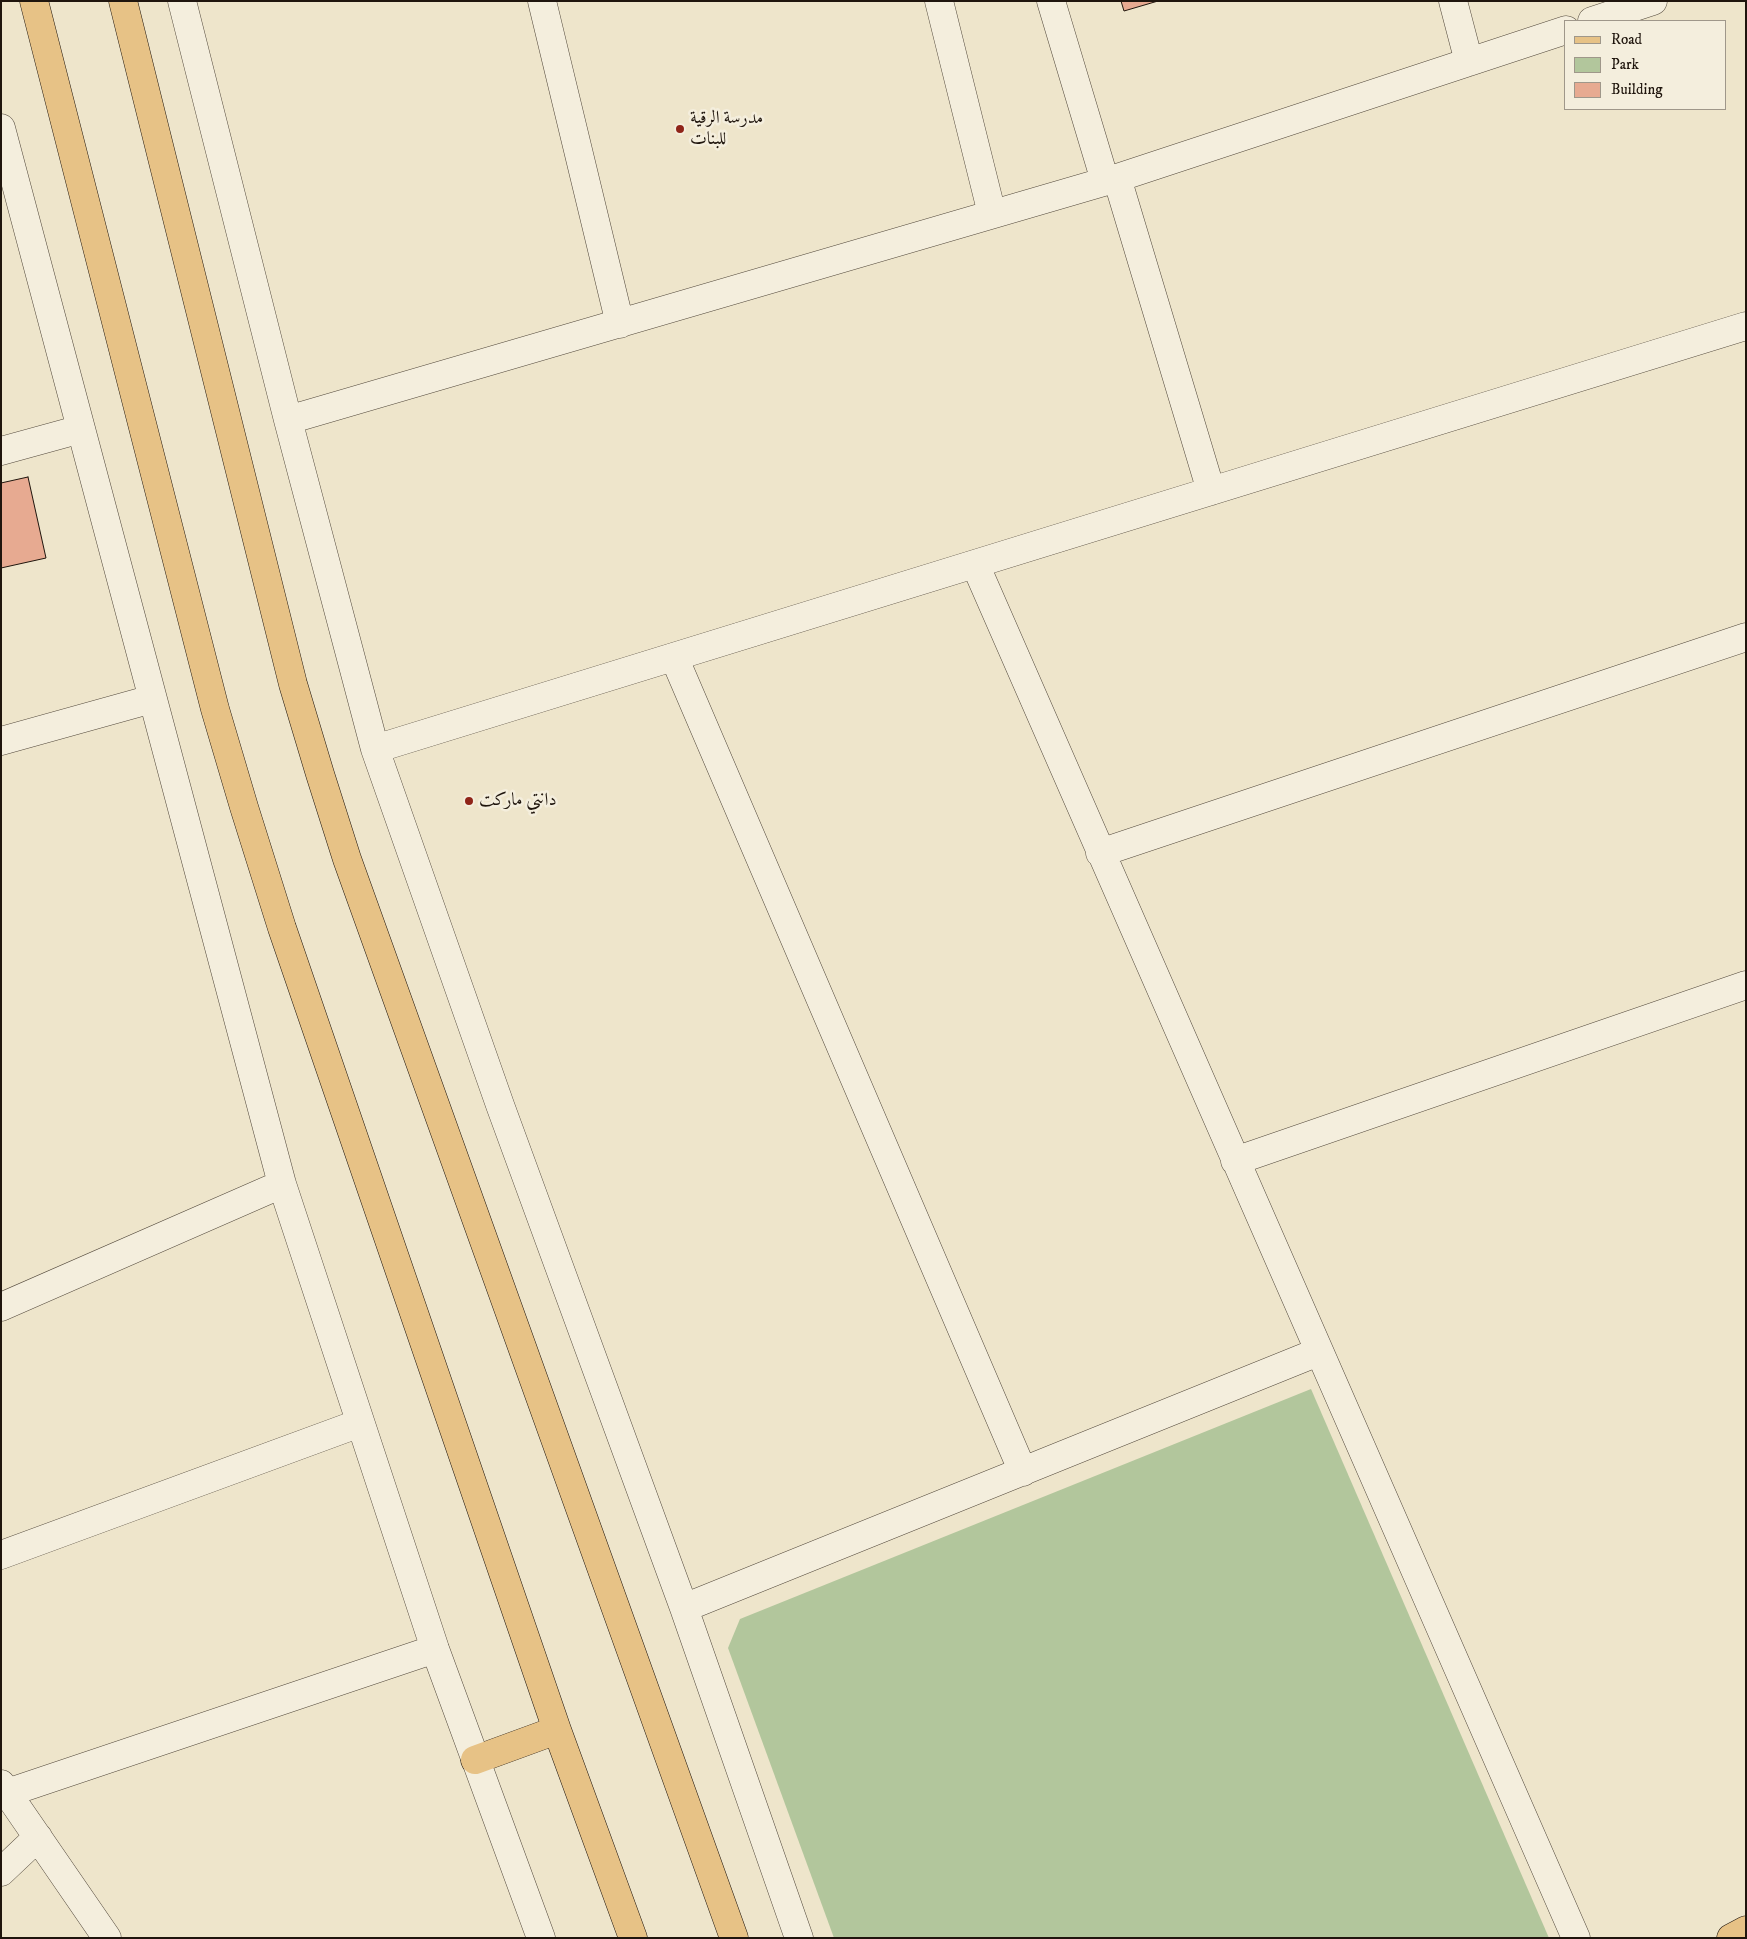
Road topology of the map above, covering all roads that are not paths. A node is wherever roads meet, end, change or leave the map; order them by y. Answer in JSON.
{"nodes":[{"id":1,"x":34,"y":1,"type":"edge"},
{"id":2,"x":123,"y":1,"type":"edge"},
{"id":3,"x":182,"y":1,"type":"edge"},
{"id":4,"x":542,"y":1,"type":"edge"},
{"id":5,"x":939,"y":1,"type":"edge"},
{"id":6,"x":1051,"y":1,"type":"edge"},
{"id":7,"x":1452,"y":1,"type":"edge"},
{"id":8,"x":1653,"y":1,"type":"edge"},
{"id":9,"x":1595,"y":20,"type":"edge"},
{"id":10,"x":1564,"y":31,"type":"edge"},
{"id":11,"x":1469,"y":62,"type":"junction"},
{"id":12,"x":1,"y":128,"type":"edge"},
{"id":13,"x":7,"y":178,"type":"edge"},
{"id":14,"x":1111,"y":179,"type":"junction"},
{"id":15,"x":992,"y":214,"type":"junction"},
{"id":16,"x":620,"y":324,"type":"junction"},
{"id":17,"x":1746,"y":326,"type":"edge"},
{"id":18,"x":288,"y":420,"type":"junction"},
{"id":19,"x":81,"y":429,"type":"junction"},
{"id":20,"x":1,"y":451,"type":"edge"},
{"id":21,"x":1210,"y":491,"type":"junction"},
{"id":22,"x":975,"y":564,"type":"junction"},
{"id":23,"x":1746,"y":638,"type":"edge"},
{"id":24,"x":674,"y":657,"type":"junction"},
{"id":25,"x":152,"y":699,"type":"junction"},
{"id":26,"x":1,"y":741,"type":"edge"},
{"id":27,"x":374,"y":749,"type":"junction"},
{"id":28,"x":1100,"y":853,"type":"junction"},
{"id":29,"x":1746,"y":985,"type":"edge"},
{"id":30,"x":1235,"y":1161,"type":"junction"},
{"id":31,"x":282,"y":1184,"type":"junction"},
{"id":32,"x":3,"y":1299,"type":"edge"},
{"id":33,"x":1318,"y":1352,"type":"junction"},
{"id":34,"x":360,"y":1423,"type":"junction"},
{"id":35,"x":1023,"y":1472,"type":"junction"},
{"id":36,"x":1,"y":1555,"type":"edge"},
{"id":37,"x":684,"y":1608,"type":"junction"},
{"id":38,"x":435,"y":1650,"type":"junction"},
{"id":39,"x":557,"y":1730,"type":"junction"},
{"id":40,"x":475,"y":1760,"type":"junction"},
{"id":41,"x":4,"y":1788,"type":"edge"},
{"id":42,"x":38,"y":1838,"type":"junction"},
{"id":43,"x":1,"y":1872,"type":"edge"},
{"id":44,"x":1746,"y":1930,"type":"edge"},
{"id":45,"x":107,"y":1938,"type":"edge"},
{"id":46,"x":541,"y":1938,"type":"edge"},
{"id":47,"x":633,"y":1938,"type":"edge"},
{"id":48,"x":734,"y":1938,"type":"edge"},
{"id":49,"x":799,"y":1938,"type":"edge"},
{"id":50,"x":1576,"y":1938,"type":"edge"},
{"id":51,"x":1731,"y":1938,"type":"edge"}],
"edges":[{"from":1,"to":39,"type":"main road"},
{"from":2,"to":48,"type":"main road"},
{"from":3,"to":18,"type":"street"},
{"from":4,"to":16,"type":"street"},
{"from":5,"to":15,"type":"street"},
{"from":6,"to":14,"type":"street"},
{"from":7,"to":11,"type":"street"},
{"from":8,"to":9,"type":"street"},
{"from":10,"to":11,"type":"street"},
{"from":11,"to":14,"type":"street"},
{"from":12,"to":13,"type":"street"},
{"from":13,"to":19,"type":"street"},
{"from":14,"to":15,"type":"street"},
{"from":14,"to":21,"type":"street"},
{"from":15,"to":16,"type":"street"},
{"from":16,"to":18,"type":"street"},
{"from":17,"to":21,"type":"street"},
{"from":18,"to":27,"type":"street"},
{"from":19,"to":20,"type":"street"},
{"from":19,"to":25,"type":"street"},
{"from":21,"to":22,"type":"street"},
{"from":22,"to":24,"type":"street"},
{"from":22,"to":28,"type":"street"},
{"from":23,"to":28,"type":"street"},
{"from":24,"to":27,"type":"street"},
{"from":24,"to":35,"type":"street"},
{"from":25,"to":26,"type":"street"},
{"from":25,"to":31,"type":"street"},
{"from":27,"to":37,"type":"street"},
{"from":28,"to":30,"type":"street"},
{"from":29,"to":30,"type":"street"},
{"from":30,"to":33,"type":"street"},
{"from":31,"to":32,"type":"street"},
{"from":31,"to":34,"type":"street"},
{"from":33,"to":35,"type":"street"},
{"from":33,"to":50,"type":"street"},
{"from":34,"to":36,"type":"street"},
{"from":34,"to":38,"type":"street"},
{"from":35,"to":37,"type":"street"},
{"from":37,"to":49,"type":"street"},
{"from":38,"to":40,"type":"street"},
{"from":38,"to":41,"type":"street"},
{"from":39,"to":40,"type":"main road"},
{"from":39,"to":47,"type":"main road"},
{"from":40,"to":46,"type":"street"},
{"from":41,"to":42,"type":"street"},
{"from":42,"to":43,"type":"street"},
{"from":42,"to":45,"type":"street"},
{"from":44,"to":51,"type":"main road"}]}
